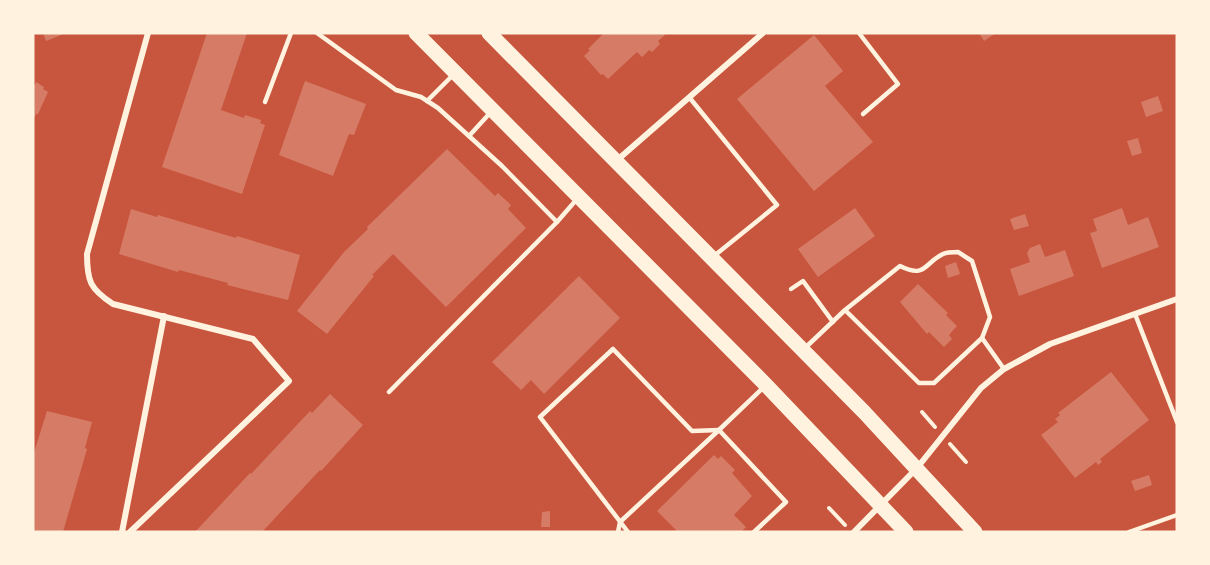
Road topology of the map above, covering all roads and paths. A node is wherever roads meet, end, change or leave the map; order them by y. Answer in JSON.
{"nodes":[{"id":1,"x":148,"y":33,"type":"edge"},
{"id":2,"x":291,"y":33,"type":"edge"},
{"id":3,"x":317,"y":33,"type":"edge"},
{"id":4,"x":416,"y":33,"type":"edge"},
{"id":5,"x":489,"y":33,"type":"edge"},
{"id":6,"x":763,"y":33,"type":"edge"},
{"id":7,"x":859,"y":33,"type":"edge"},
{"id":8,"x":455,"y":73,"type":"junction"},
{"id":9,"x":689,"y":97,"type":"junction"},
{"id":10,"x":427,"y":101,"type":"junction"},
{"id":11,"x":265,"y":102,"type":"dead end"},
{"id":12,"x":492,"y":111,"type":"junction"},
{"id":13,"x":863,"y":114,"type":"dead end"},
{"id":14,"x":469,"y":136,"type":"junction"},
{"id":15,"x":615,"y":162,"type":"junction"},
{"id":16,"x":579,"y":197,"type":"junction"},
{"id":17,"x":557,"y":222,"type":"junction"},
{"id":18,"x":712,"y":258,"type":"junction"},
{"id":19,"x":791,"y":289,"type":"dead end"},
{"id":20,"x":1177,"y":299,"type":"edge"},
{"id":21,"x":845,"y":310,"type":"junction"},
{"id":22,"x":1136,"y":314,"type":"junction"},
{"id":23,"x":164,"y":316,"type":"junction"},
{"id":24,"x":833,"y":322,"type":"junction"},
{"id":25,"x":982,"y":338,"type":"junction"},
{"id":26,"x":803,"y":350,"type":"junction"},
{"id":27,"x":1004,"y":369,"type":"junction"},
{"id":28,"x":766,"y":385,"type":"junction"},
{"id":29,"x":389,"y":392,"type":"dead end"},
{"id":30,"x":1177,"y":422,"type":"edge"},
{"id":31,"x":719,"y":430,"type":"junction"},
{"id":32,"x":917,"y":468,"type":"junction"},
{"id":33,"x":882,"y":505,"type":"junction"},
{"id":34,"x":829,"y":508,"type":"dead end"},
{"id":35,"x":1177,"y":515,"type":"edge"},
{"id":36,"x":620,"y":522,"type":"junction"},
{"id":37,"x":122,"y":532,"type":"edge"},
{"id":38,"x":130,"y":532,"type":"edge"},
{"id":39,"x":618,"y":532,"type":"edge"},
{"id":40,"x":628,"y":532,"type":"edge"},
{"id":41,"x":754,"y":532,"type":"edge"},
{"id":42,"x":853,"y":532,"type":"edge"},
{"id":43,"x":906,"y":532,"type":"edge"},
{"id":44,"x":975,"y":532,"type":"edge"},
{"id":45,"x":1129,"y":532,"type":"edge"}],
"edges":[{"from":1,"to":23,"type":"street"},
{"from":2,"to":11,"type":"lane"},
{"from":3,"to":10,"type":"lane"},
{"from":4,"to":8,"type":"main road"},
{"from":5,"to":15,"type":"main road"},
{"from":6,"to":9,"type":"street"},
{"from":7,"to":13,"type":"lane"},
{"from":8,"to":10,"type":"lane"},
{"from":8,"to":12,"type":"main road"},
{"from":9,"to":15,"type":"street"},
{"from":9,"to":18,"type":"lane"},
{"from":10,"to":14,"type":"lane"},
{"from":12,"to":14,"type":"lane"},
{"from":12,"to":16,"type":"main road"},
{"from":14,"to":17,"type":"lane"},
{"from":15,"to":18,"type":"main road"},
{"from":16,"to":17,"type":"lane"},
{"from":16,"to":28,"type":"main road"},
{"from":17,"to":29,"type":"lane"},
{"from":18,"to":26,"type":"main road"},
{"from":19,"to":24,"type":"lane"},
{"from":20,"to":22,"type":"street"},
{"from":21,"to":24,"type":"lane"},
{"from":21,"to":25,"type":"lane"},
{"from":21,"to":25,"type":"lane"},
{"from":22,"to":27,"type":"street"},
{"from":22,"to":30,"type":"lane"},
{"from":23,"to":37,"type":"street"},
{"from":23,"to":38,"type":"street"},
{"from":24,"to":26,"type":"lane"},
{"from":25,"to":27,"type":"lane"},
{"from":26,"to":32,"type":"main road"},
{"from":27,"to":32,"type":"street"},
{"from":28,"to":31,"type":"lane"},
{"from":28,"to":33,"type":"main road"},
{"from":31,"to":36,"type":"lane"},
{"from":31,"to":36,"type":"lane"},
{"from":31,"to":41,"type":"lane"},
{"from":32,"to":33,"type":"street"},
{"from":32,"to":44,"type":"main road"},
{"from":33,"to":42,"type":"street"},
{"from":33,"to":43,"type":"main road"},
{"from":34,"to":42,"type":"path"},
{"from":35,"to":45,"type":"lane"},
{"from":36,"to":39,"type":"lane"},
{"from":36,"to":40,"type":"lane"}]}
